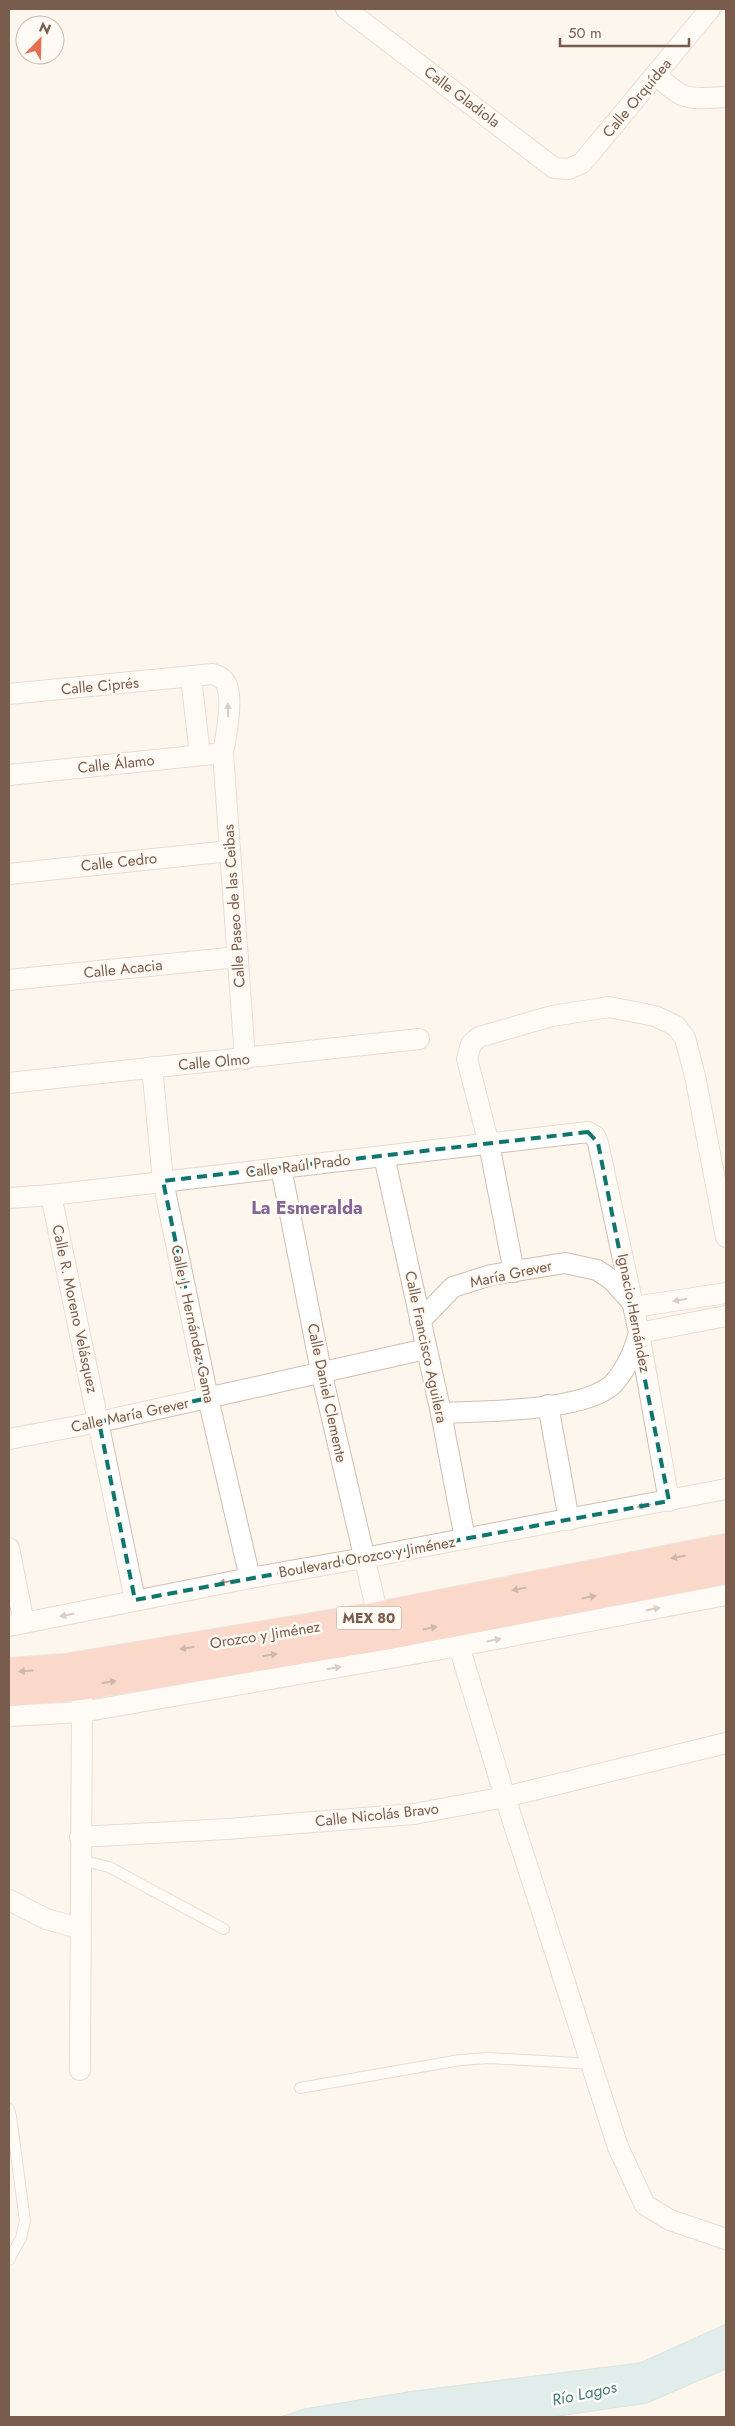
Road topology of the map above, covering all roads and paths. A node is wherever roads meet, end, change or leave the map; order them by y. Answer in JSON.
{"nodes":[{"id":1,"x":346,"y":9,"type":"edge"},
{"id":2,"x":710,"y":9,"type":"edge"},
{"id":3,"x":656,"y":74,"type":"junction"},
{"id":4,"x":726,"y":97,"type":"edge"},
{"id":5,"x":582,"y":163,"type":"joint"},
{"id":6,"x":191,"y":678,"type":"junction"},
{"id":7,"x":9,"y":694,"type":"edge"},
{"id":8,"x":223,"y":753,"type":"junction"},
{"id":9,"x":200,"y":755,"type":"junction"},
{"id":10,"x":9,"y":775,"type":"edge"},
{"id":11,"x":230,"y":851,"type":"junction"},
{"id":12,"x":9,"y":874,"type":"edge"},
{"id":13,"x":238,"y":957,"type":"junction"},
{"id":14,"x":9,"y":980,"type":"edge"},
{"id":15,"x":419,"y":1039,"type":"dead end"},
{"id":16,"x":245,"y":1059,"type":"junction"},
{"id":17,"x":152,"y":1067,"type":"junction"},
{"id":18,"x":9,"y":1082,"type":"edge"},
{"id":19,"x":588,"y":1132,"type":"joint"},
{"id":20,"x":489,"y":1144,"type":"junction"},
{"id":21,"x":384,"y":1156,"type":"junction"},
{"id":22,"x":281,"y":1168,"type":"junction"},
{"id":23,"x":163,"y":1181,"type":"junction"},
{"id":24,"x":51,"y":1195,"type":"junction"},
{"id":25,"x":9,"y":1198,"type":"edge"},
{"id":26,"x":726,"y":1237,"type":"edge"},
{"id":27,"x":514,"y":1272,"type":"junction"},
{"id":28,"x":726,"y":1293,"type":"edge"},
{"id":29,"x":633,"y":1305,"type":"junction"},
{"id":30,"x":726,"y":1316,"type":"edge"},
{"id":31,"x":420,"y":1321,"type":"junction"},
{"id":32,"x":639,"y":1333,"type":"junction"},
{"id":33,"x":426,"y":1349,"type":"junction"},
{"id":34,"x":321,"y":1372,"type":"junction"},
{"id":35,"x":208,"y":1398,"type":"junction"},
{"id":36,"x":548,"y":1406,"type":"junction"},
{"id":37,"x":441,"y":1414,"type":"junction"},
{"id":38,"x":99,"y":1422,"type":"junction"},
{"id":39,"x":9,"y":1439,"type":"edge"},
{"id":40,"x":726,"y":1489,"type":"edge"},
{"id":41,"x":669,"y":1501,"type":"junction"},
{"id":42,"x":569,"y":1520,"type":"junction"},
{"id":43,"x":465,"y":1539,"type":"junction"},
{"id":44,"x":9,"y":1548,"type":"edge"},
{"id":45,"x":726,"y":1548,"type":"edge"},
{"id":46,"x":364,"y":1558,"type":"junction"},
{"id":47,"x":726,"y":1570,"type":"edge"},
{"id":48,"x":250,"y":1578,"type":"junction"},
{"id":49,"x":726,"y":1596,"type":"edge"},
{"id":50,"x":135,"y":1600,"type":"junction"},
{"id":51,"x":378,"y":1616,"type":"junction"},
{"id":52,"x":16,"y":1625,"type":"edge"},
{"id":53,"x":459,"y":1646,"type":"junction"},
{"id":54,"x":9,"y":1672,"type":"edge"},
{"id":55,"x":9,"y":1692,"type":"edge"},
{"id":56,"x":82,"y":1699,"type":"junction"},
{"id":57,"x":9,"y":1716,"type":"edge"},
{"id":58,"x":726,"y":1743,"type":"edge"},
{"id":59,"x":505,"y":1797,"type":"junction"},
{"id":60,"x":80,"y":1836,"type":"junction"},
{"id":61,"x":80,"y":1860,"type":"junction"},
{"id":62,"x":9,"y":1900,"type":"edge"},
{"id":63,"x":80,"y":1928,"type":"junction"},
{"id":64,"x":224,"y":1929,"type":"dead end"},
{"id":65,"x":592,"y":2064,"type":"junction"},
{"id":66,"x":80,"y":2070,"type":"dead end"},
{"id":67,"x":300,"y":2088,"type":"dead end"},
{"id":68,"x":9,"y":2109,"type":"edge"},
{"id":69,"x":726,"y":2239,"type":"edge"},
{"id":70,"x":9,"y":2260,"type":"edge"}],
"edges":[{"from":1,"to":5,"type":"street","name":"Calle Gladiola"},
{"from":2,"to":3,"type":"street","name":"Calle Orquídea"},
{"from":3,"to":4,"type":"street"},
{"from":3,"to":5,"type":"street","name":"Calle Orquídea"},
{"from":6,"to":7,"type":"street","name":"Calle Ciprés"},
{"from":8,"to":6,"type":"street","name":"Calle Ciprés","one_way":true},
{"from":6,"to":9,"type":"street"},
{"from":8,"to":9,"type":"street","name":"Calle Álamo"},
{"from":8,"to":11,"type":"street","name":"Calle Paseo de las Ceibas"},
{"from":9,"to":10,"type":"street","name":"Calle Álamo"},
{"from":11,"to":12,"type":"street","name":"Calle Cedro"},
{"from":11,"to":13,"type":"street","name":"Calle Paseo de las Ceibas"},
{"from":13,"to":14,"type":"street","name":"Calle Acacia"},
{"from":13,"to":16,"type":"street","name":"Calle Paseo de las Ceibas"},
{"from":15,"to":16,"type":"street","name":"Calle Olmo"},
{"from":16,"to":17,"type":"street","name":"Calle Olmo"},
{"from":17,"to":18,"type":"street","name":"Calle Olmo"},
{"from":17,"to":23,"type":"street","name":"Calle J. Hernández Gama"},
{"from":19,"to":20,"type":"street","name":"Calle Raúl Prado"},
{"from":19,"to":29,"type":"street","name":"Ignacio Hernández"},
{"from":20,"to":21,"type":"street","name":"Calle Raúl Prado"},
{"from":20,"to":26,"type":"street"},
{"from":20,"to":27,"type":"street"},
{"from":21,"to":22,"type":"street","name":"Calle Raúl Prado"},
{"from":21,"to":31,"type":"street","name":"Calle Francisco Aguilera"},
{"from":22,"to":23,"type":"street","name":"Calle Raúl Prado"},
{"from":22,"to":34,"type":"street","name":"Calle Daniel Clemente"},
{"from":23,"to":24,"type":"street","name":"Calle Raúl Prado"},
{"from":23,"to":35,"type":"street","name":"Calle J. Hernández Gama"},
{"from":24,"to":25,"type":"street","name":"Calle Raúl Prado"},
{"from":24,"to":38,"type":"street","name":"Calle R. Moreno Velásquez"},
{"from":27,"to":29,"type":"street","name":"María Grever"},
{"from":27,"to":31,"type":"street","name":"María Grever"},
{"from":28,"to":29,"type":"street","one_way":true},
{"from":29,"to":32,"type":"street","name":"Ignacio Hernández"},
{"from":30,"to":32,"type":"street"},
{"from":31,"to":33,"type":"street","name":"Calle Francisco Aguilera"},
{"from":32,"to":36,"type":"street"},
{"from":32,"to":41,"type":"street","name":"Ignacio Hernández"},
{"from":33,"to":34,"type":"street","name":"Calle María Grever"},
{"from":33,"to":37,"type":"street","name":"Calle Francisco Aguilera"},
{"from":34,"to":35,"type":"street","name":"Calle María Grever"},
{"from":34,"to":46,"type":"street","name":"Calle Daniel Clemente"},
{"from":35,"to":38,"type":"street","name":"Calle María Grever"},
{"from":35,"to":48,"type":"street","name":"Calle J. Hernández Gama"},
{"from":36,"to":37,"type":"street"},
{"from":36,"to":42,"type":"street"},
{"from":37,"to":43,"type":"street","name":"Calle Francisco Aguilera"},
{"from":38,"to":39,"type":"street","name":"Calle María Grever"},
{"from":38,"to":50,"type":"street","name":"Calle R. Moreno Velásquez"},
{"from":40,"to":41,"type":"street","name":"Boulevard Orozco y Jiménez"},
{"from":41,"to":42,"type":"street","name":"Boulevard Orozco y Jiménez","one_way":true},
{"from":42,"to":43,"type":"street","name":"Boulevard Orozco y Jiménez"},
{"from":43,"to":46,"type":"street","name":"Boulevard Orozco y Jiménez"},
{"from":44,"to":52,"type":"street"},
{"from":45,"to":51,"type":"highway","name":"Orozco y Jiménez","number":"MEX 80","one_way":true},
{"from":46,"to":48,"type":"street","name":"Boulevard Orozco y Jiménez"},
{"from":46,"to":51,"type":"street","name":"Calle Daniel Clemente"},
{"from":56,"to":47,"type":"highway","name":"Orozco y Jiménez","number":"MEX 80","one_way":true},
{"from":48,"to":50,"type":"street","name":"Boulevard Orozco y Jiménez","one_way":true},
{"from":53,"to":49,"type":"street","one_way":true},
{"from":50,"to":52,"type":"street","name":"Boulevard Orozco y Jiménez","one_way":true},
{"from":51,"to":54,"type":"highway","name":"Orozco y Jiménez","number":"MEX 80","one_way":true},
{"from":56,"to":53,"type":"street","one_way":true},
{"from":53,"to":59,"type":"street"},
{"from":55,"to":56,"type":"highway","name":"Orozco y Jiménez","number":"MEX 80"},
{"from":56,"to":57,"type":"street"},
{"from":56,"to":60,"type":"street"},
{"from":58,"to":59,"type":"street","name":"Calle Nicolás Bravo"},
{"from":59,"to":60,"type":"street","name":"Calle Nicolás Bravo"},
{"from":59,"to":65,"type":"street"},
{"from":60,"to":61,"type":"street"},
{"from":61,"to":63,"type":"street"},
{"from":61,"to":64,"type":"lane"},
{"from":62,"to":63,"type":"street"},
{"from":63,"to":66,"type":"street"},
{"from":65,"to":67,"type":"lane"},
{"from":65,"to":69,"type":"street"},
{"from":68,"to":70,"type":"lane"}]}
